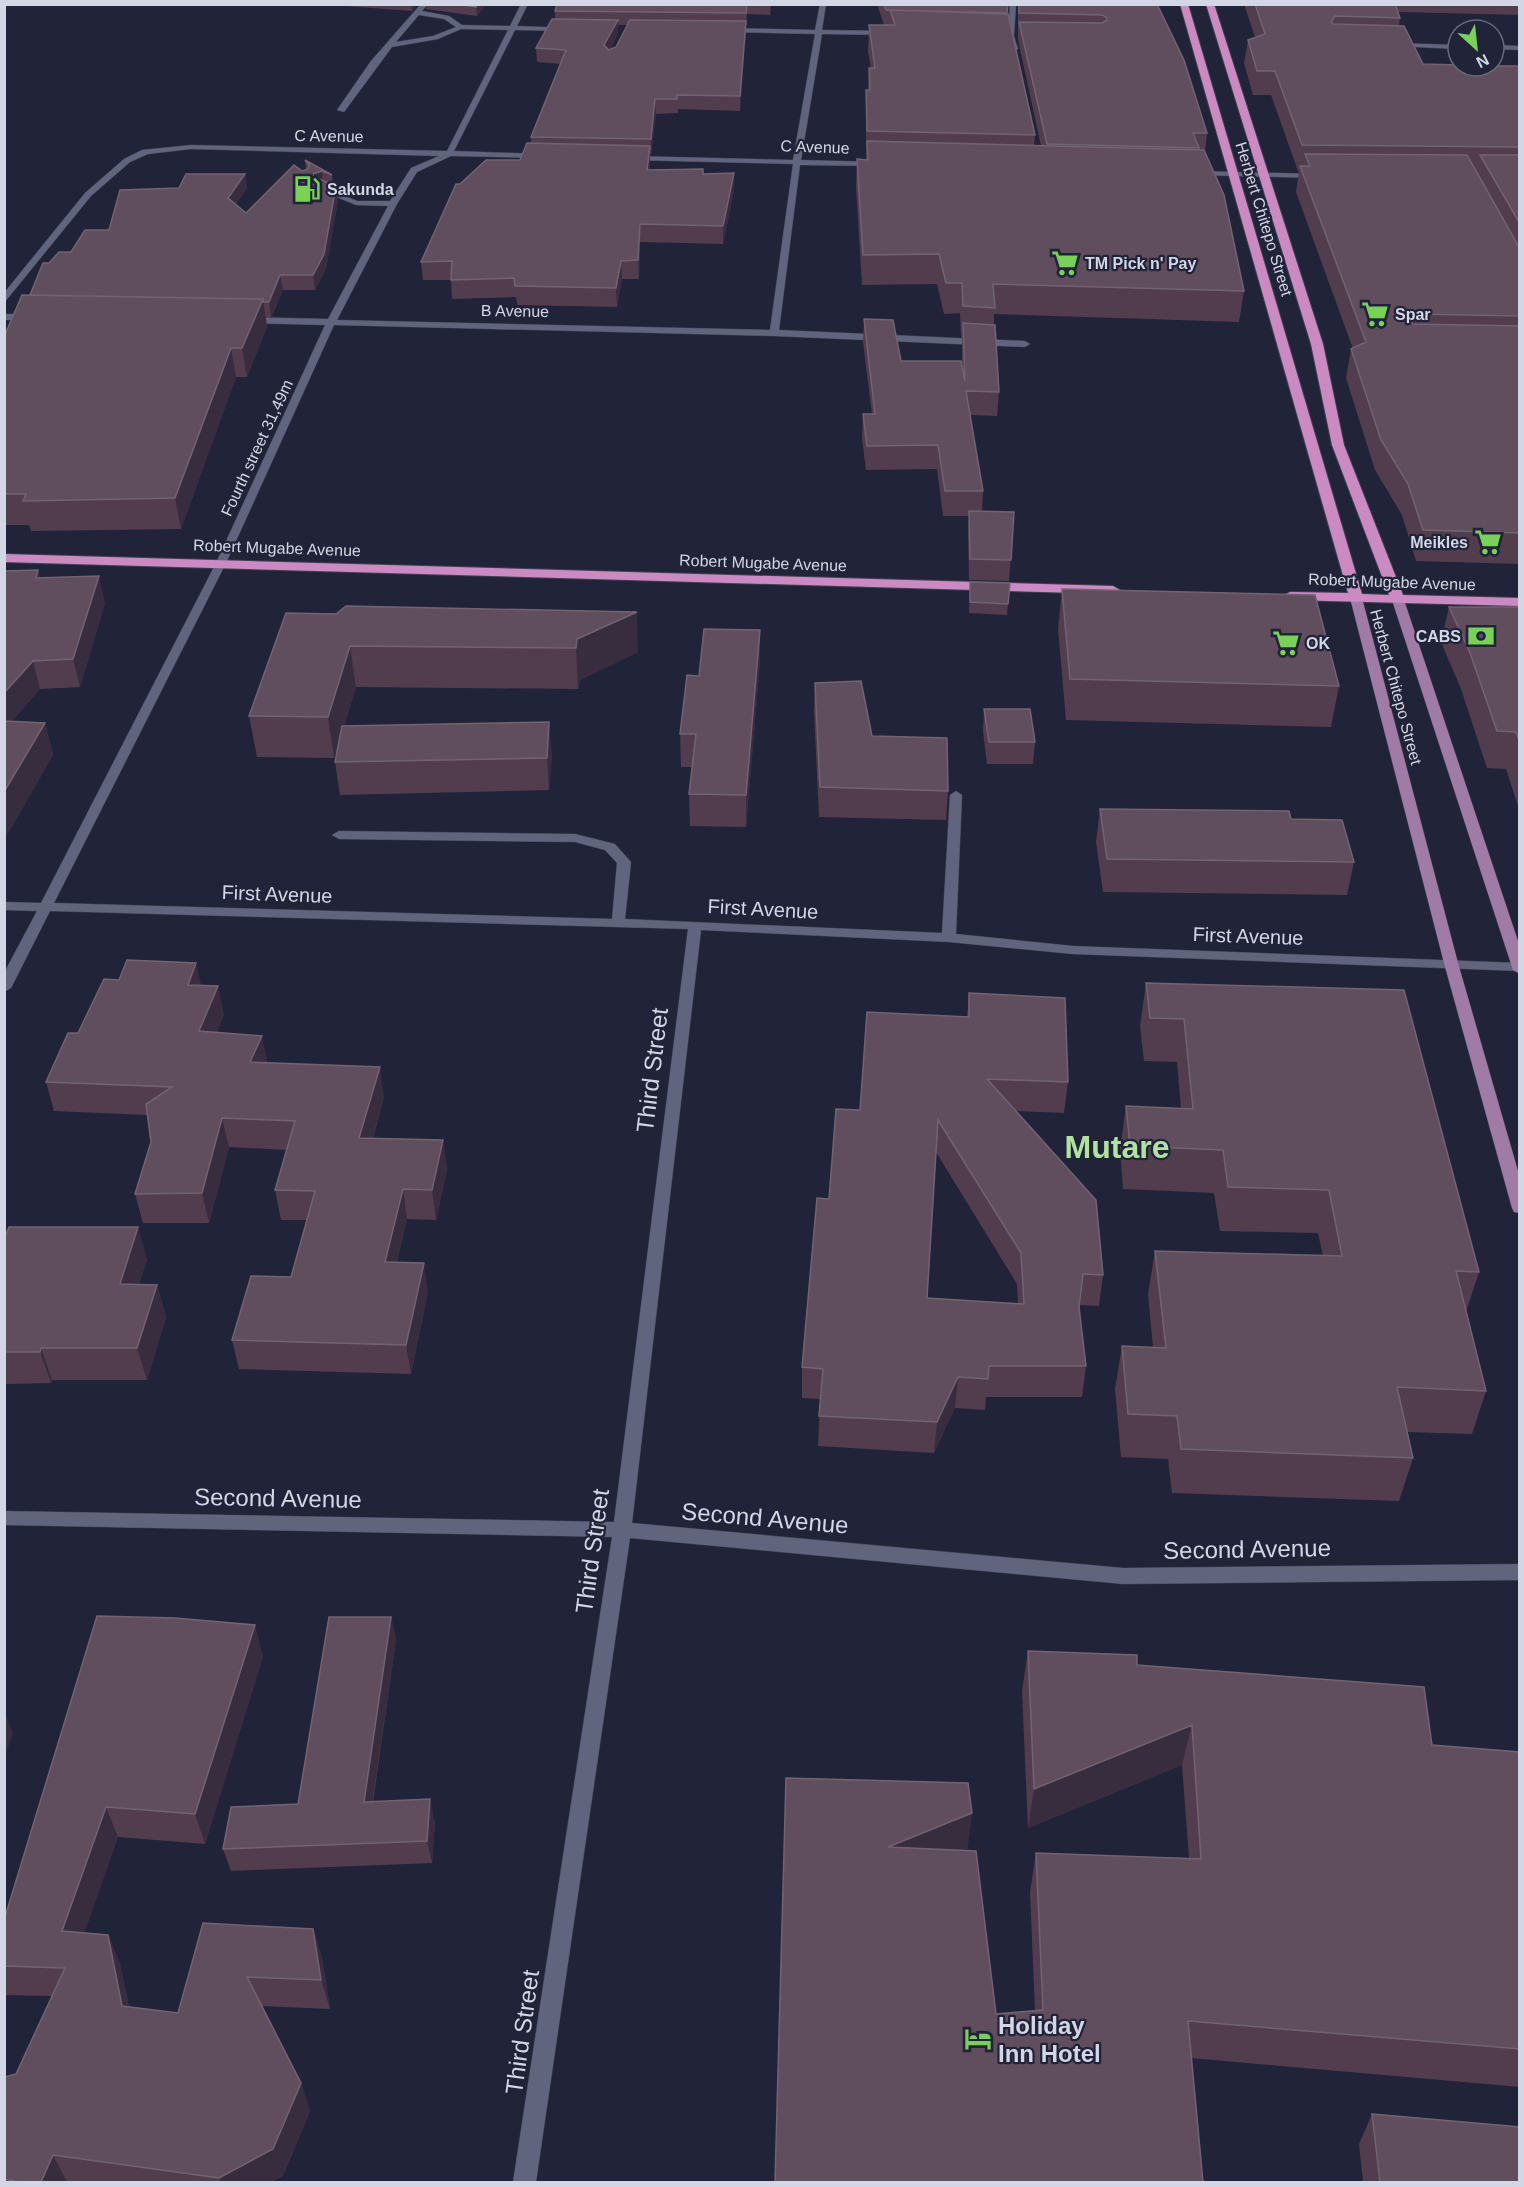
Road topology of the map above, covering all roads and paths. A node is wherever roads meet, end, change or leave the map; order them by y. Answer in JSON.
{"nodes":[{"id":1,"x":425,"y":4,"type":"edge"},
{"id":2,"x":525,"y":4,"type":"edge"},
{"id":3,"x":823,"y":4,"type":"edge"},
{"id":4,"x":1013,"y":4,"type":"edge"},
{"id":5,"x":1184,"y":4,"type":"edge"},
{"id":6,"x":1210,"y":4,"type":"edge"},
{"id":7,"x":419,"y":13,"type":"junction"},
{"id":8,"x":460,"y":27,"type":"junction"},
{"id":9,"x":513,"y":29,"type":"junction"},
{"id":10,"x":581,"y":29,"type":"edge"},
{"id":11,"x":722,"y":30,"type":"edge"},
{"id":12,"x":818,"y":31,"type":"junction"},
{"id":13,"x":897,"y":33,"type":"edge"},
{"id":14,"x":1000,"y":36,"type":"edge"},
{"id":15,"x":1011,"y":36,"type":"junction"},
{"id":16,"x":1022,"y":36,"type":"edge"},
{"id":17,"x":391,"y":45,"type":"junction"},
{"id":18,"x":1389,"y":45,"type":"edge"},
{"id":19,"x":1446,"y":47,"type":"edge"},
{"id":20,"x":1016,"y":58,"type":"edge"},
{"id":21,"x":341,"y":110,"type":"dead end"},
{"id":22,"x":317,"y":151,"type":"junction"},
{"id":23,"x":449,"y":154,"type":"junction"},
{"id":24,"x":554,"y":156,"type":"edge"},
{"id":25,"x":623,"y":158,"type":"edge"},
{"id":26,"x":311,"y":159,"type":"dead end"},
{"id":27,"x":797,"y":161,"type":"junction"},
{"id":28,"x":890,"y":164,"type":"edge"},
{"id":29,"x":1187,"y":172,"type":"edge"},
{"id":30,"x":1232,"y":174,"type":"junction"},
{"id":31,"x":1262,"y":175,"type":"junction"},
{"id":32,"x":1330,"y":176,"type":"edge"},
{"id":33,"x":321,"y":189,"type":"edge"},
{"id":34,"x":393,"y":204,"type":"junction"},
{"id":35,"x":4,"y":300,"type":"edge"},
{"id":36,"x":4,"y":317,"type":"edge"},
{"id":37,"x":39,"y":317,"type":"edge"},
{"id":38,"x":238,"y":320,"type":"edge"},
{"id":39,"x":331,"y":322,"type":"junction"},
{"id":40,"x":774,"y":333,"type":"junction"},
{"id":41,"x":1025,"y":344,"type":"dead end"},
{"id":42,"x":4,"y":558,"type":"edge"},
{"id":43,"x":221,"y":563,"type":"junction"},
{"id":44,"x":1129,"y":591,"type":"edge"},
{"id":45,"x":1272,"y":595,"type":"edge"},
{"id":46,"x":1356,"y":598,"type":"junction"},
{"id":47,"x":1398,"y":600,"type":"junction"},
{"id":48,"x":1520,"y":602,"type":"edge"},
{"id":49,"x":956,"y":795,"type":"dead end"},
{"id":50,"x":339,"y":835,"type":"dead end"},
{"id":51,"x":4,"y":906,"type":"edge"},
{"id":52,"x":46,"y":907,"type":"junction"},
{"id":53,"x":618,"y":923,"type":"junction"},
{"id":54,"x":695,"y":926,"type":"junction"},
{"id":55,"x":949,"y":938,"type":"junction"},
{"id":56,"x":1451,"y":963,"type":"junction"},
{"id":57,"x":1519,"y":968,"type":"edge"},
{"id":58,"x":4,"y":988,"type":"edge"},
{"id":59,"x":1520,"y":1208,"type":"edge"},
{"id":60,"x":4,"y":1518,"type":"edge"},
{"id":61,"x":622,"y":1530,"type":"junction"},
{"id":62,"x":1520,"y":1572,"type":"edge"},
{"id":63,"x":525,"y":2182,"type":"edge"}],
"edges":[{"from":1,"to":7,"type":"street"},
{"from":2,"to":9,"type":"street"},
{"from":3,"to":12,"type":"street"},
{"from":4,"to":15,"type":"street"},
{"from":5,"to":30,"type":"highway","name":"Herbert Chitepo Street"},
{"from":6,"to":31,"type":"highway","name":"Herbert Chitepo Street"},
{"from":7,"to":8,"type":"street"},
{"from":7,"to":17,"type":"street"},
{"from":8,"to":9,"type":"street"},
{"from":8,"to":17,"type":"street"},
{"from":9,"to":10,"type":"street"},
{"from":9,"to":23,"type":"street"},
{"from":11,"to":12,"type":"street"},
{"from":12,"to":13,"type":"street"},
{"from":12,"to":27,"type":"street"},
{"from":14,"to":15,"type":"street"},
{"from":15,"to":16,"type":"street"},
{"from":15,"to":20,"type":"street"},
{"from":17,"to":21,"type":"street"},
{"from":18,"to":19,"type":"street"},
{"from":22,"to":23,"type":"street","name":"C Avenue"},
{"from":22,"to":26,"type":"street"},
{"from":22,"to":35,"type":"street","name":"C Avenue"},
{"from":23,"to":24,"type":"street","name":"C Avenue"},
{"from":23,"to":34,"type":"street","name":"Fourth street 31,49m"},
{"from":25,"to":27,"type":"street","name":"C Avenue"},
{"from":27,"to":28,"type":"street","name":"C Avenue"},
{"from":27,"to":40,"type":"street"},
{"from":29,"to":30,"type":"street"},
{"from":30,"to":31,"type":"street"},
{"from":30,"to":46,"type":"highway","name":"Herbert Chitepo Street"},
{"from":31,"to":32,"type":"street"},
{"from":31,"to":47,"type":"highway","name":"Herbert Chitepo Street"},
{"from":33,"to":34,"type":"street"},
{"from":34,"to":39,"type":"street","name":"Fourth street 31,49m"},
{"from":36,"to":37,"type":"street"},
{"from":38,"to":39,"type":"street","name":"B Avenue"},
{"from":39,"to":40,"type":"street","name":"B Avenue"},
{"from":39,"to":43,"type":"street","name":"Fourth street 31,49m"},
{"from":40,"to":41,"type":"street","name":"B Avenue"},
{"from":42,"to":43,"type":"highway","name":"Robert Mugabe Avenue"},
{"from":43,"to":44,"type":"highway","name":"Robert Mugabe Avenue"},
{"from":43,"to":52,"type":"street","name":"Fourth street 31,49m"},
{"from":45,"to":46,"type":"highway","name":"Robert Mugabe Avenue"},
{"from":46,"to":47,"type":"highway","name":"Robert Mugabe Avenue"},
{"from":46,"to":56,"type":"main road","name":"Herbert Chitepo Street"},
{"from":47,"to":48,"type":"highway","name":"Robert Mugabe Avenue"},
{"from":47,"to":57,"type":"main road","name":"Herbert Chitepo Street"},
{"from":49,"to":55,"type":"street"},
{"from":50,"to":53,"type":"street"},
{"from":51,"to":52,"type":"street","name":"First Avenue"},
{"from":52,"to":53,"type":"street","name":"First Avenue"},
{"from":52,"to":58,"type":"street","name":"Fourth street 31,49m"},
{"from":53,"to":54,"type":"street","name":"First Avenue"},
{"from":54,"to":55,"type":"street","name":"First Avenue"},
{"from":54,"to":61,"type":"street","name":"Third Street"},
{"from":55,"to":56,"type":"street","name":"First Avenue"},
{"from":56,"to":57,"type":"street","name":"First Avenue"},
{"from":56,"to":59,"type":"main road","name":"Herbert Chitepo Street"},
{"from":60,"to":61,"type":"street","name":"Second Avenue"},
{"from":61,"to":62,"type":"street","name":"Second Avenue"},
{"from":61,"to":63,"type":"street","name":"Third Street"}]}
